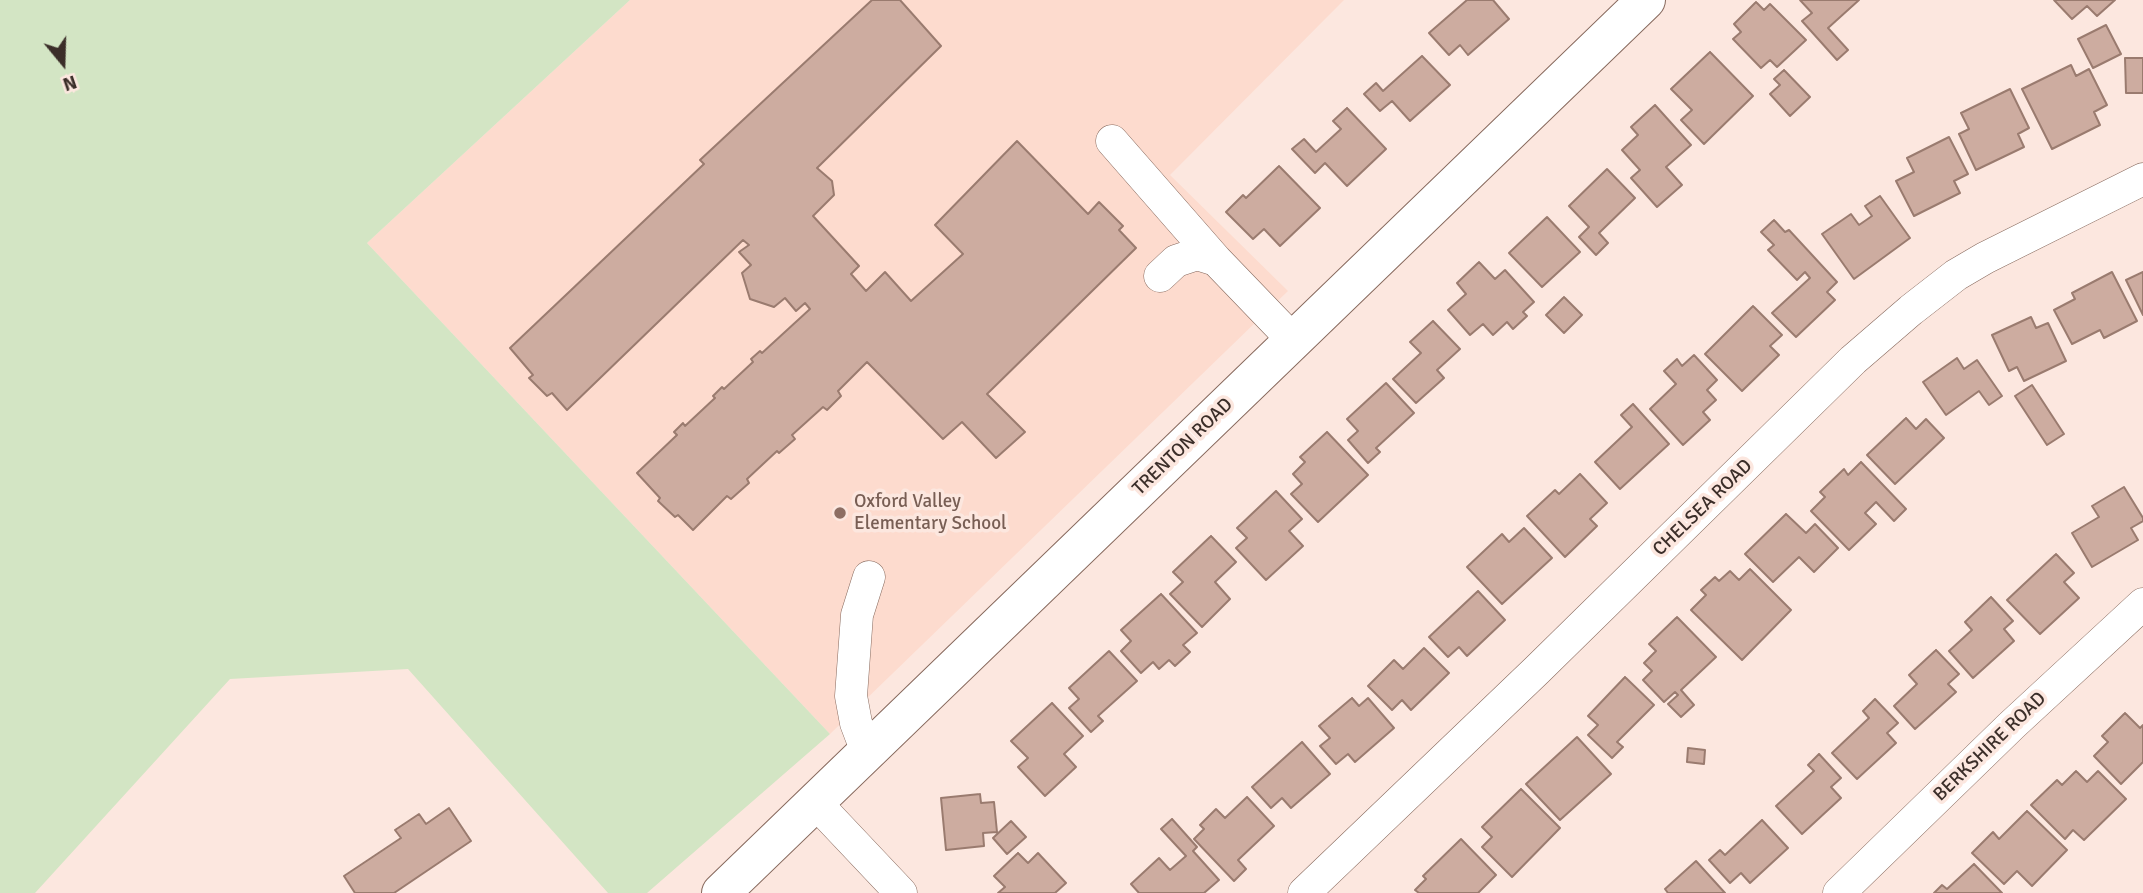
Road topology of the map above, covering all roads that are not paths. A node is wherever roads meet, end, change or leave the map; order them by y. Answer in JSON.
{"nodes":[{"id":1,"x":1646,"y":0,"type":"edge"},
{"id":2,"x":1112,"y":141,"type":"dead end"},
{"id":3,"x":2143,"y":179,"type":"edge"},
{"id":4,"x":1216,"y":260,"type":"junction"},
{"id":5,"x":1160,"y":276,"type":"dead end"},
{"id":6,"x":1293,"y":340,"type":"junction"},
{"id":7,"x":869,"y":577,"type":"dead end"},
{"id":8,"x":2143,"y":604,"type":"edge"},
{"id":9,"x":867,"y":752,"type":"junction"},
{"id":10,"x":815,"y":802,"type":"junction"},
{"id":11,"x":720,"y":893,"type":"edge"},
{"id":12,"x":901,"y":893,"type":"edge"},
{"id":13,"x":1304,"y":893,"type":"edge"},
{"id":14,"x":1839,"y":893,"type":"edge"}],
"edges":[{"from":1,"to":6,"type":"main road","name":"TRENTON ROAD"},
{"from":2,"to":4,"type":"street"},
{"from":3,"to":13,"type":"street","name":"CHELSEA ROAD"},
{"from":4,"to":5,"type":"street"},
{"from":4,"to":6,"type":"street"},
{"from":6,"to":9,"type":"main road","name":"TRENTON ROAD"},
{"from":7,"to":9,"type":"street"},
{"from":8,"to":14,"type":"street","name":"BERKSHIRE ROAD"},
{"from":9,"to":10,"type":"main road","name":"TRENTON ROAD"},
{"from":10,"to":11,"type":"main road","name":"TRENTON ROAD"},
{"from":10,"to":12,"type":"street"}]}
